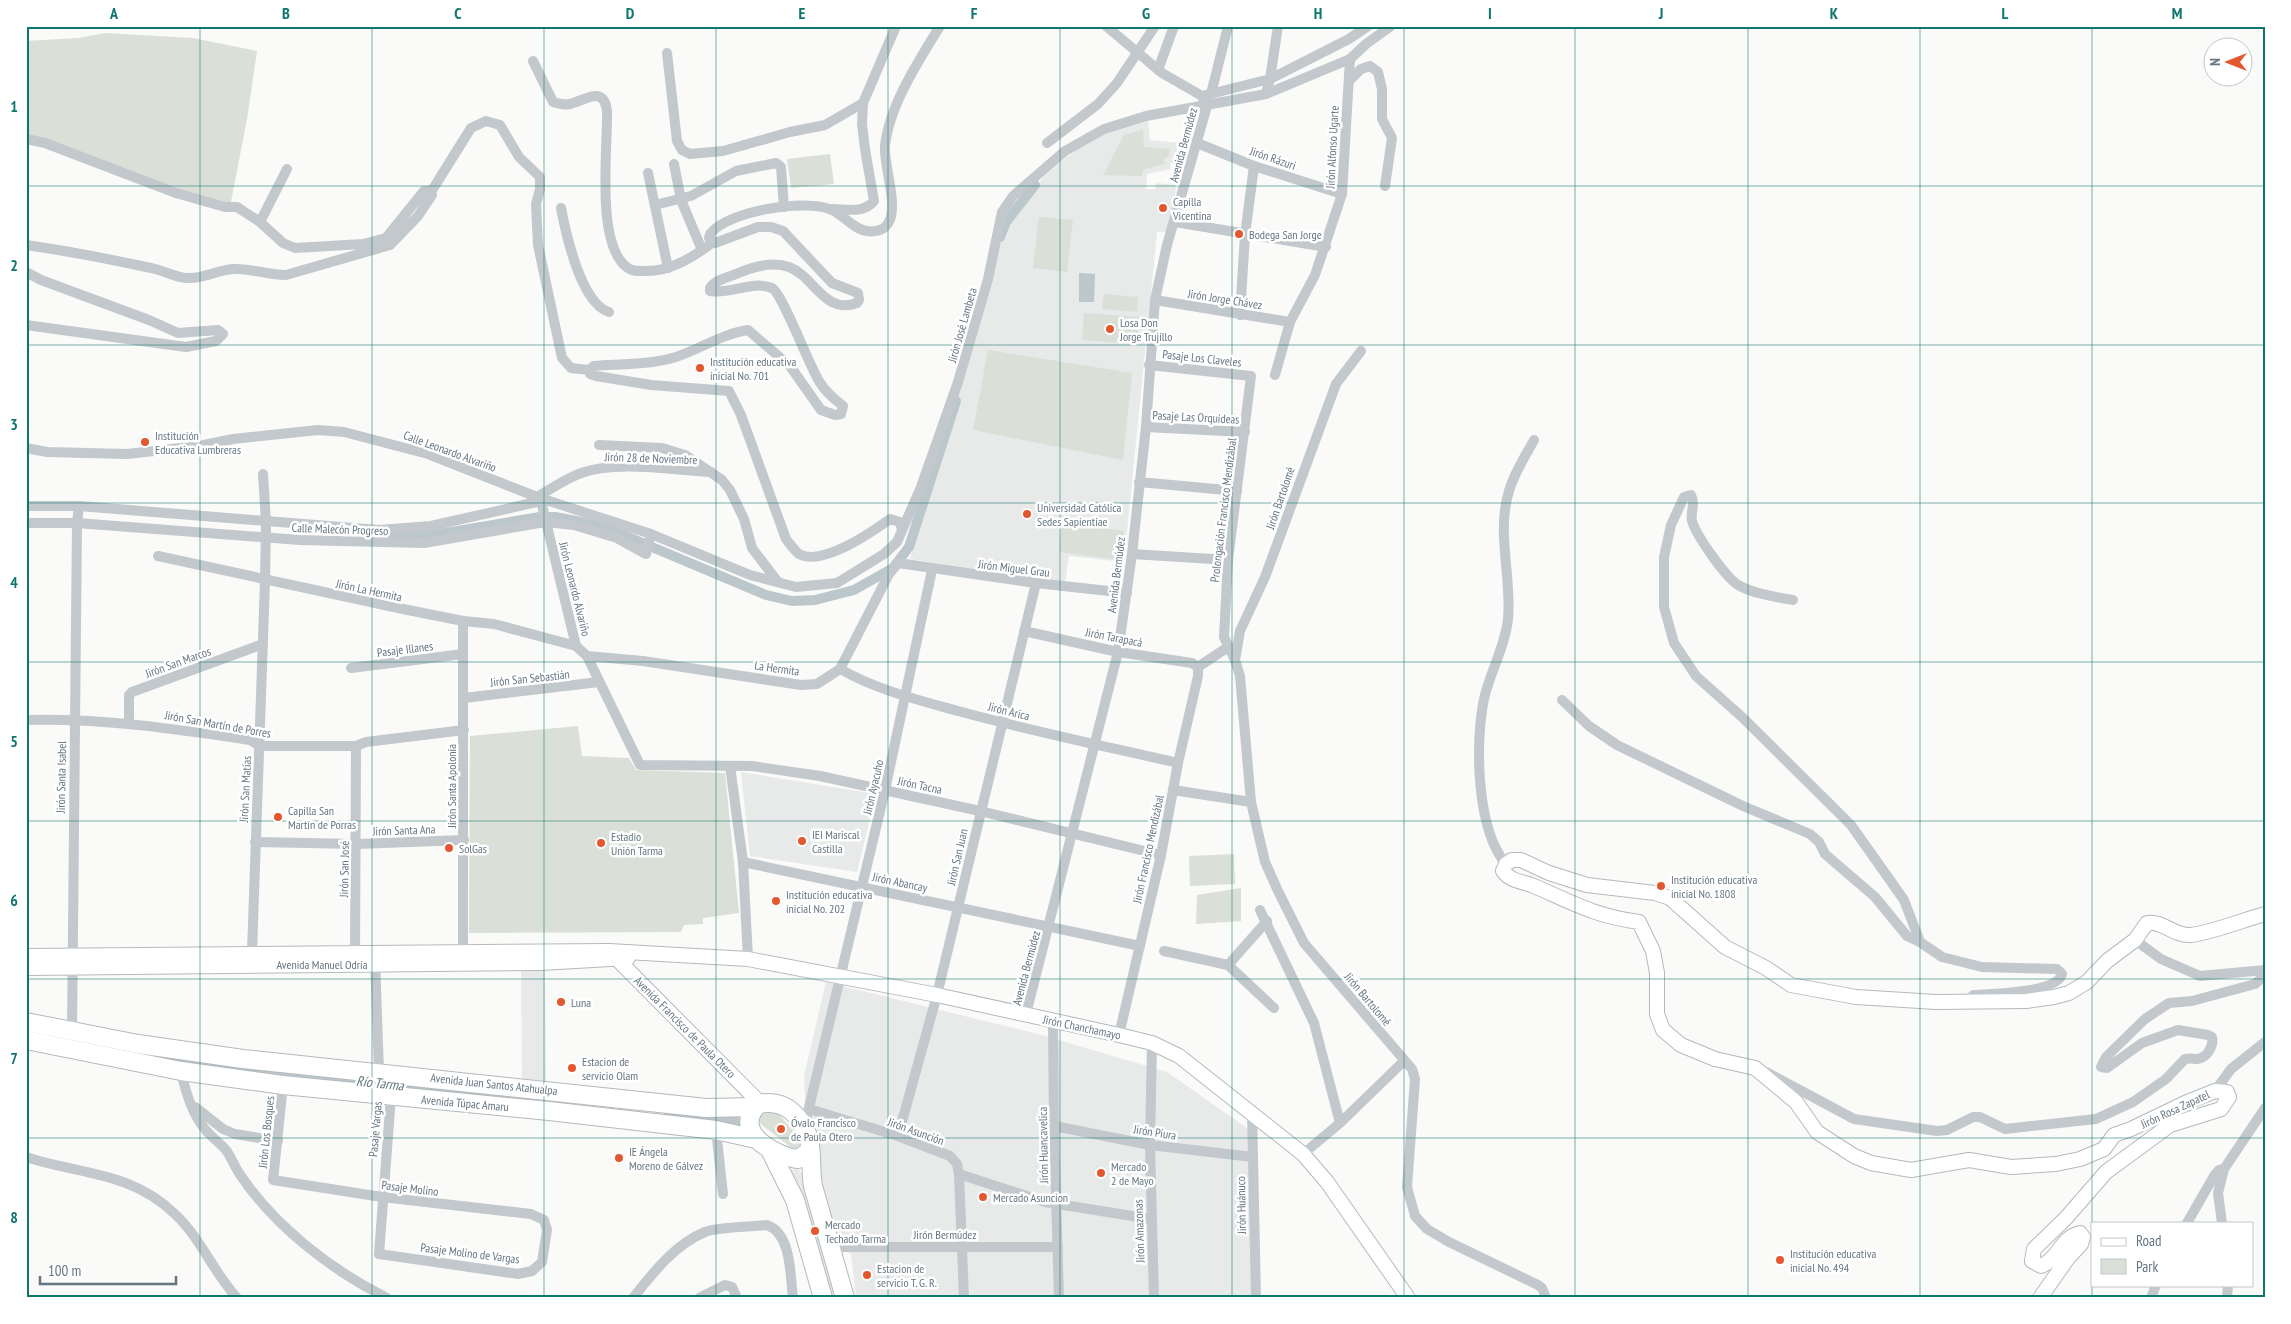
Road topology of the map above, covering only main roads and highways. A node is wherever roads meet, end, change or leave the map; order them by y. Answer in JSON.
{"nodes":[{"id":1,"x":26,"y":1022,"type":"edge"},
{"id":2,"x":26,"y":1040,"type":"edge"},
{"id":3,"x":757,"y":1105,"type":"junction"},
{"id":4,"x":756,"y":1139,"type":"junction"},
{"id":5,"x":810,"y":1151,"type":"junction"},
{"id":6,"x":771,"y":1152,"type":"junction"},
{"id":7,"x":823,"y":1298,"type":"edge"},
{"id":8,"x":845,"y":1298,"type":"edge"}],
"edges":[{"from":1,"to":3,"type":"highway","name":"Avenida Juan Santos Atahualpa"},
{"from":2,"to":4,"type":"highway","name":"Avenida Túpac Amaru"},
{"from":3,"to":4,"type":"highway"},
{"from":3,"to":5,"type":"highway"},
{"from":4,"to":6,"type":"highway"},
{"from":5,"to":6,"type":"highway"},
{"from":5,"to":8,"type":"highway"},
{"from":6,"to":7,"type":"highway"}]}
